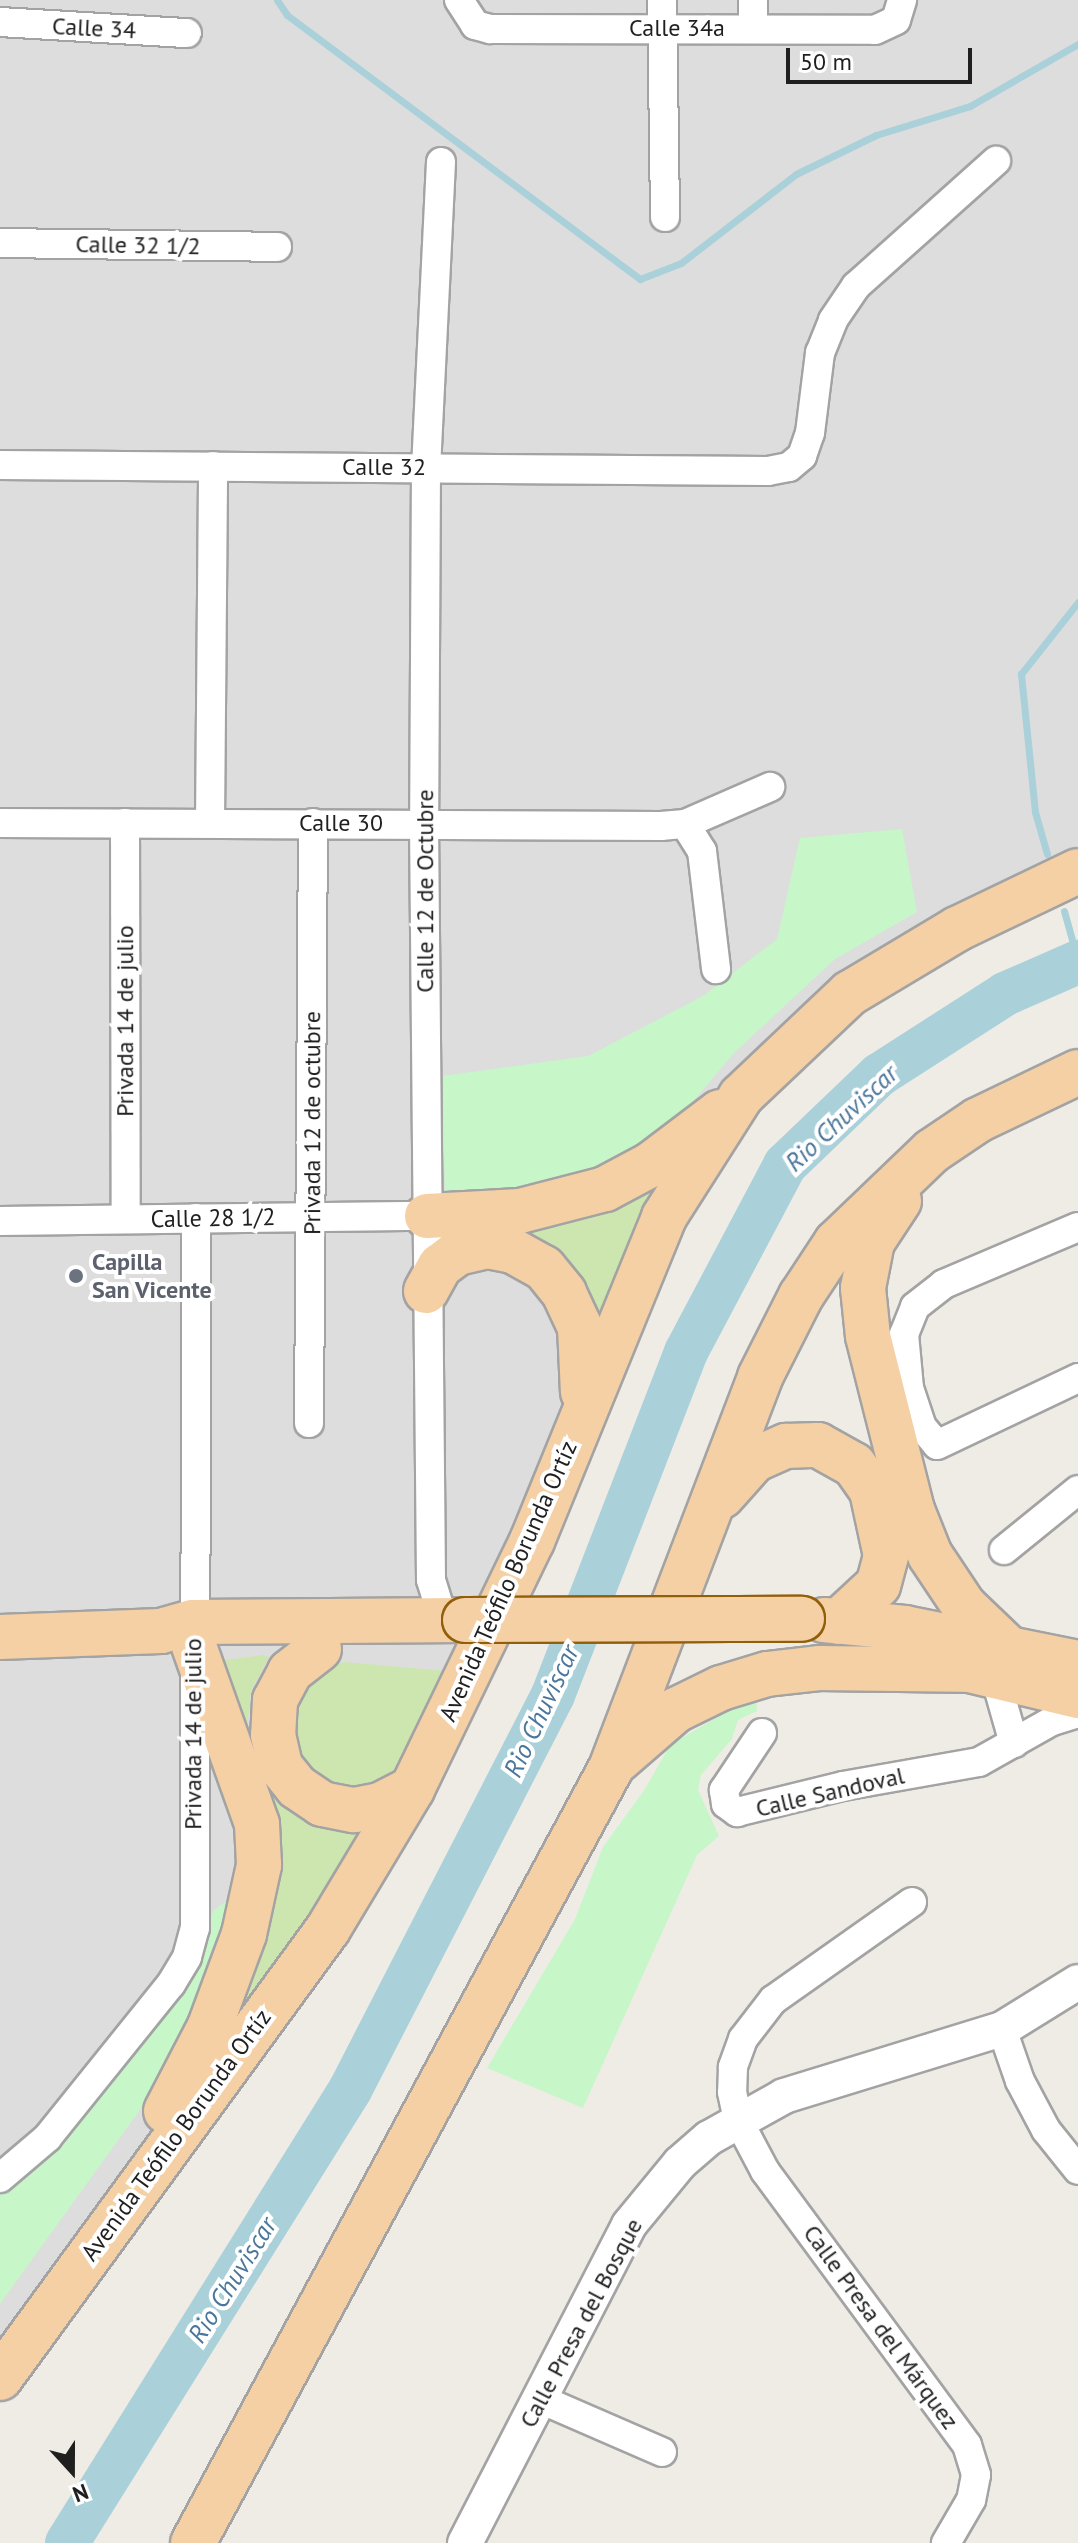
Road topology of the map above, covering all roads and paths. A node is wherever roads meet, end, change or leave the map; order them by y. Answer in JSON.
{"nodes":[{"id":1,"x":459,"y":0,"type":"edge"},
{"id":2,"x":662,"y":0,"type":"edge"},
{"id":3,"x":902,"y":5,"type":"edge"},
{"id":4,"x":753,"y":14,"type":"edge"},
{"id":5,"x":0,"y":22,"type":"edge"},
{"id":6,"x":663,"y":29,"type":"junction"},
{"id":7,"x":187,"y":33,"type":"dead end"},
{"id":8,"x":996,"y":161,"type":"dead end"},
{"id":9,"x":441,"y":162,"type":"dead end"},
{"id":10,"x":665,"y":217,"type":"dead end"},
{"id":11,"x":0,"y":243,"type":"edge"},
{"id":12,"x":277,"y":247,"type":"dead end"},
{"id":13,"x":0,"y":465,"type":"edge"},
{"id":14,"x":213,"y":466,"type":"junction"},
{"id":15,"x":426,"y":467,"type":"junction"},
{"id":16,"x":770,"y":787,"type":"dead end"},
{"id":17,"x":0,"y":823,"type":"edge"},
{"id":18,"x":125,"y":823,"type":"junction"},
{"id":19,"x":210,"y":823,"type":"junction"},
{"id":20,"x":313,"y":823,"type":"junction"},
{"id":21,"x":424,"y":823,"type":"junction"},
{"id":22,"x":685,"y":824,"type":"junction"},
{"id":23,"x":1078,"y":871,"type":"edge"},
{"id":24,"x":716,"y":969,"type":"dead end"},
{"id":25,"x":1078,"y":1072,"type":"edge"},
{"id":26,"x":741,"y":1096,"type":"junction"},
{"id":27,"x":932,"y":1151,"type":"junction"},
{"id":28,"x":427,"y":1216,"type":"junction"},
{"id":29,"x":311,"y":1217,"type":"junction"},
{"id":30,"x":196,"y":1218,"type":"junction"},
{"id":31,"x":126,"y":1219,"type":"junction"},
{"id":32,"x":0,"y":1221,"type":"edge"},
{"id":33,"x":1078,"y":1227,"type":"edge"},
{"id":34,"x":426,"y":1291,"type":"junction"},
{"id":35,"x":1078,"y":1378,"type":"edge"},
{"id":36,"x":581,"y":1419,"type":"junction"},
{"id":37,"x":309,"y":1423,"type":"dead end"},
{"id":38,"x":1078,"y":1490,"type":"edge"},
{"id":39,"x":712,"y":1507,"type":"junction"},
{"id":40,"x":1004,"y":1550,"type":"dead end"},
{"id":41,"x":456,"y":1630,"type":"junction"},
{"id":42,"x":807,"y":1630,"type":"junction"},
{"id":43,"x":182,"y":1632,"type":"junction"},
{"id":44,"x":0,"y":1637,"type":"edge"},
{"id":45,"x":319,"y":1649,"type":"junction"},
{"id":46,"x":992,"y":1663,"type":"junction"},
{"id":47,"x":1078,"y":1663,"type":"edge"},
{"id":48,"x":1078,"y":1696,"type":"edge"},
{"id":49,"x":1078,"y":1713,"type":"edge"},
{"id":50,"x":762,"y":1733,"type":"dead end"},
{"id":51,"x":1014,"y":1743,"type":"junction"},
{"id":52,"x":611,"y":1768,"type":"junction"},
{"id":53,"x":412,"y":1789,"type":"junction"},
{"id":54,"x":912,"y":1902,"type":"dead end"},
{"id":55,"x":1078,"y":1982,"type":"edge"},
{"id":56,"x":1002,"y":2029,"type":"junction"},
{"id":57,"x":738,"y":2120,"type":"junction"},
{"id":58,"x":1078,"y":2170,"type":"edge"},
{"id":59,"x":0,"y":2178,"type":"edge"},
{"id":60,"x":128,"y":2198,"type":"junction"},
{"id":61,"x":0,"y":2378,"type":"edge"},
{"id":62,"x":540,"y":2399,"type":"junction"},
{"id":63,"x":662,"y":2452,"type":"dead end"},
{"id":64,"x":193,"y":2543,"type":"edge"},
{"id":65,"x":465,"y":2543,"type":"edge"},
{"id":66,"x":946,"y":2543,"type":"edge"}],
"edges":[{"from":1,"to":6,"type":"street","name":"Calle 34a"},
{"from":2,"to":6,"type":"street"},
{"from":3,"to":4,"type":"street","name":"Calle 34a"},
{"from":4,"to":6,"type":"street","name":"Calle 34a"},
{"from":5,"to":7,"type":"street","name":"Calle 34"},
{"from":6,"to":10,"type":"street"},
{"from":8,"to":15,"type":"street","name":"Calle 32"},
{"from":9,"to":15,"type":"street","name":"Calle 12 de Octubre"},
{"from":11,"to":12,"type":"street","name":"Calle 32 1/2"},
{"from":13,"to":14,"type":"street","name":"Calle 32"},
{"from":14,"to":15,"type":"street","name":"Calle 32"},
{"from":14,"to":19,"type":"street"},
{"from":15,"to":21,"type":"street","name":"Calle 12 de Octubre"},
{"from":16,"to":22,"type":"street","name":"Calle 30"},
{"from":17,"to":18,"type":"street","name":"Calle 30"},
{"from":18,"to":19,"type":"street","name":"Calle 30"},
{"from":18,"to":31,"type":"street","name":"Privada 14 de julio"},
{"from":19,"to":20,"type":"street","name":"Calle 30"},
{"from":20,"to":21,"type":"street","name":"Calle 30"},
{"from":20,"to":29,"type":"street","name":"Privada 12 de octubre"},
{"from":21,"to":22,"type":"street","name":"Calle 30"},
{"from":21,"to":28,"type":"street","name":"Calle 12 de Octubre"},
{"from":22,"to":24,"type":"street"},
{"from":23,"to":26,"type":"main road","name":"Avenida Teófilo Borunda Ortíz"},
{"from":25,"to":27,"type":"main road"},
{"from":26,"to":28,"type":"main road"},
{"from":26,"to":36,"type":"main road","name":"Avenida Teófilo Borunda Ortíz"},
{"from":27,"to":39,"type":"main road"},
{"from":27,"to":46,"type":"main road"},
{"from":28,"to":29,"type":"street","name":"Calle 28 1/2"},
{"from":28,"to":34,"type":"street","name":"Calle 12 de Octubre"},
{"from":29,"to":30,"type":"street","name":"Calle 28 1/2"},
{"from":29,"to":37,"type":"street","name":"Privada 12 de octubre"},
{"from":30,"to":31,"type":"street","name":"Calle 28 1/2"},
{"from":30,"to":43,"type":"street","name":"Privada 14 de julio"},
{"from":31,"to":32,"type":"street","name":"Calle 28 1/2"},
{"from":33,"to":35,"type":"street"},
{"from":34,"to":36,"type":"main road"},
{"from":34,"to":41,"type":"street","name":"Calle 12 de Octubre"},
{"from":36,"to":53,"type":"main road","name":"Avenida Teófilo Borunda Ortíz"},
{"from":38,"to":40,"type":"street"},
{"from":39,"to":42,"type":"main road"},
{"from":39,"to":52,"type":"main road"},
{"from":41,"to":42,"type":"main road"},
{"from":41,"to":43,"type":"main road"},
{"from":41,"to":45,"type":"main road"},
{"from":42,"to":46,"type":"main road"},
{"from":42,"to":46,"type":"main road"},
{"from":43,"to":44,"type":"main road"},
{"from":43,"to":45,"type":"main road"},
{"from":43,"to":59,"type":"street","name":"Privada 14 de julio"},
{"from":43,"to":60,"type":"main road"},
{"from":45,"to":53,"type":"main road"},
{"from":46,"to":47,"type":"main road"},
{"from":46,"to":48,"type":"main road"},
{"from":46,"to":51,"type":"street"},
{"from":46,"to":52,"type":"main road"},
{"from":49,"to":51,"type":"street"},
{"from":50,"to":51,"type":"street","name":"Calle Sandoval"},
{"from":52,"to":64,"type":"main road"},
{"from":53,"to":60,"type":"main road","name":"Avenida Teófilo Borunda Ortíz"},
{"from":54,"to":57,"type":"street"},
{"from":55,"to":56,"type":"street","name":"Calle Presa del Bosque"},
{"from":56,"to":57,"type":"street","name":"Calle Presa del Bosque"},
{"from":56,"to":58,"type":"street"},
{"from":57,"to":62,"type":"street","name":"Calle Presa del Bosque"},
{"from":57,"to":66,"type":"street","name":"Calle Presa del Márquez"},
{"from":60,"to":61,"type":"main road","name":"Avenida Teófilo Borunda Ortíz"},
{"from":62,"to":63,"type":"street"},
{"from":62,"to":65,"type":"street","name":"Calle Presa del Bosque"}]}
